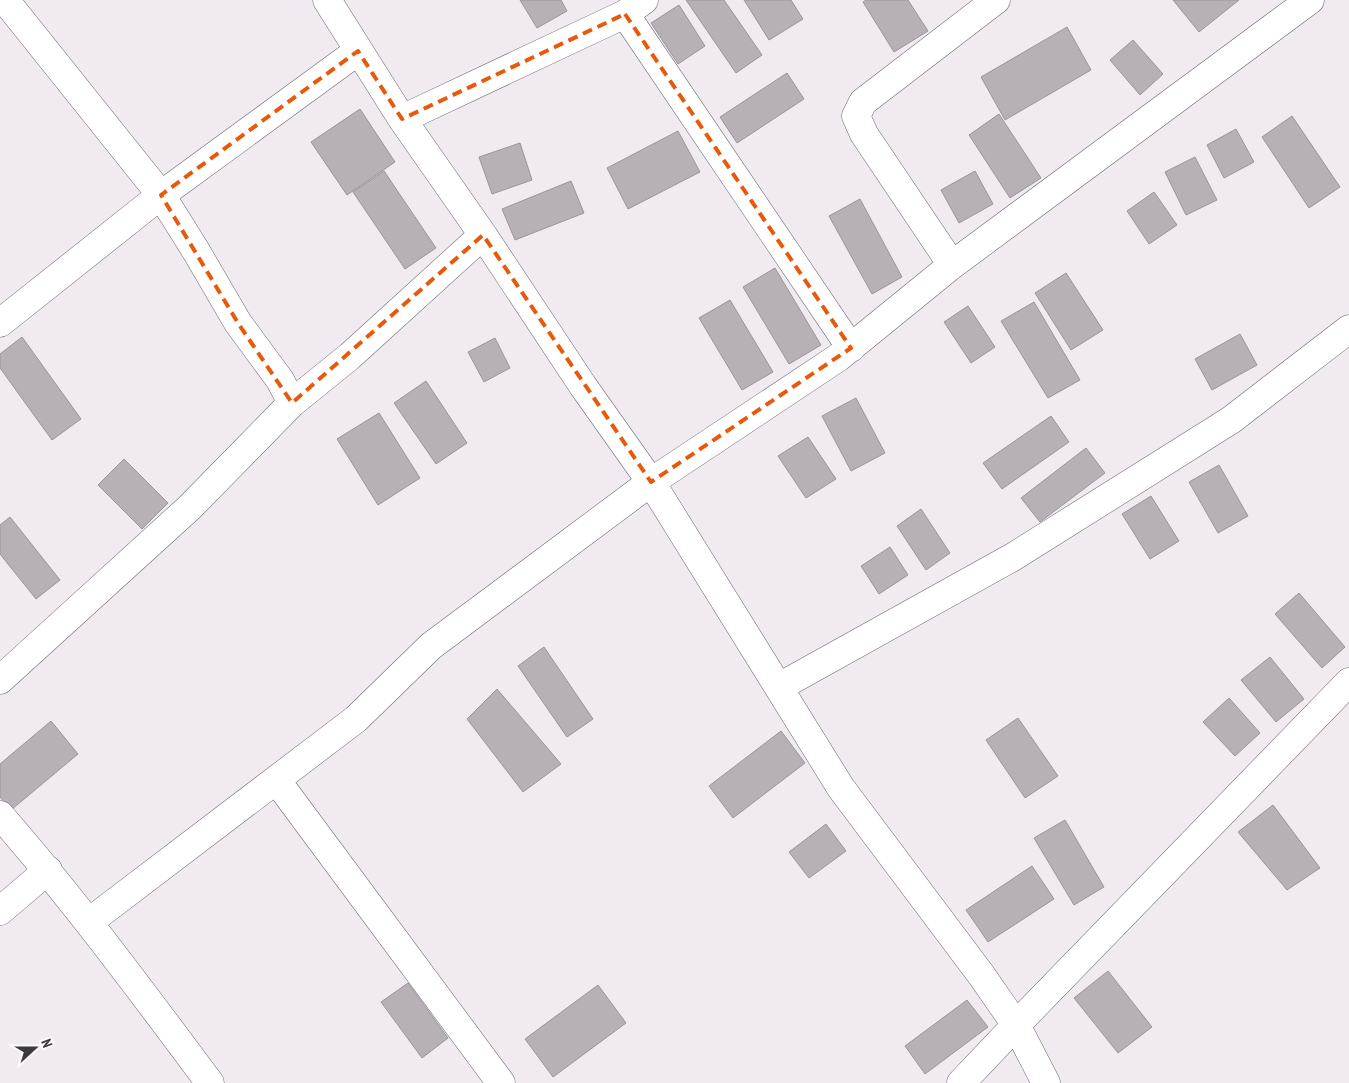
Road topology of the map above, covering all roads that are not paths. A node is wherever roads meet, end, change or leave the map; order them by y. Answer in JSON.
{"nodes":[{"id":1,"x":5,"y":0,"type":"edge"},
{"id":2,"x":327,"y":0,"type":"edge"},
{"id":3,"x":996,"y":0,"type":"edge"},
{"id":4,"x":1310,"y":0,"type":"edge"},
{"id":5,"x":635,"y":7,"type":"edge"},
{"id":6,"x":358,"y":51,"type":"junction"},
{"id":7,"x":402,"y":119,"type":"junction"},
{"id":8,"x":161,"y":195,"type":"junction"},
{"id":9,"x":483,"y":235,"type":"junction"},
{"id":10,"x":952,"y":265,"type":"junction"},
{"id":11,"x":0,"y":323,"type":"edge"},
{"id":12,"x":1349,"y":329,"type":"edge"},
{"id":13,"x":851,"y":348,"type":"junction"},
{"id":14,"x":292,"y":403,"type":"junction"},
{"id":15,"x":651,"y":482,"type":"junction"},
{"id":16,"x":0,"y":680,"type":"edge"},
{"id":17,"x":1349,"y":682,"type":"edge"},
{"id":18,"x":779,"y":687,"type":"junction"},
{"id":19,"x":277,"y":781,"type":"junction"},
{"id":20,"x":0,"y":815,"type":"edge"},
{"id":21,"x":48,"y":870,"type":"junction"},
{"id":22,"x":0,"y":911,"type":"edge"},
{"id":23,"x":89,"y":922,"type":"junction"},
{"id":24,"x":1016,"y":1025,"type":"junction"},
{"id":25,"x":210,"y":1083,"type":"edge"},
{"id":26,"x":501,"y":1083,"type":"edge"},
{"id":27,"x":961,"y":1083,"type":"edge"},
{"id":28,"x":1046,"y":1083,"type":"edge"}],
"edges":[{"from":1,"to":8,"type":"street"},
{"from":2,"to":6,"type":"street"},
{"from":3,"to":10,"type":"street"},
{"from":4,"to":10,"type":"street"},
{"from":5,"to":7,"type":"street"},
{"from":5,"to":13,"type":"street"},
{"from":6,"to":7,"type":"street"},
{"from":6,"to":8,"type":"street"},
{"from":7,"to":9,"type":"street"},
{"from":8,"to":11,"type":"street"},
{"from":8,"to":14,"type":"street"},
{"from":9,"to":14,"type":"street"},
{"from":9,"to":15,"type":"street"},
{"from":10,"to":13,"type":"street"},
{"from":12,"to":18,"type":"street"},
{"from":13,"to":15,"type":"street"},
{"from":14,"to":16,"type":"street"},
{"from":15,"to":18,"type":"street"},
{"from":15,"to":19,"type":"street"},
{"from":17,"to":24,"type":"street"},
{"from":18,"to":24,"type":"street"},
{"from":19,"to":23,"type":"street"},
{"from":19,"to":26,"type":"street"},
{"from":20,"to":21,"type":"street"},
{"from":21,"to":22,"type":"street"},
{"from":21,"to":23,"type":"street"},
{"from":23,"to":25,"type":"street"},
{"from":24,"to":27,"type":"street"},
{"from":24,"to":28,"type":"street"}]}
